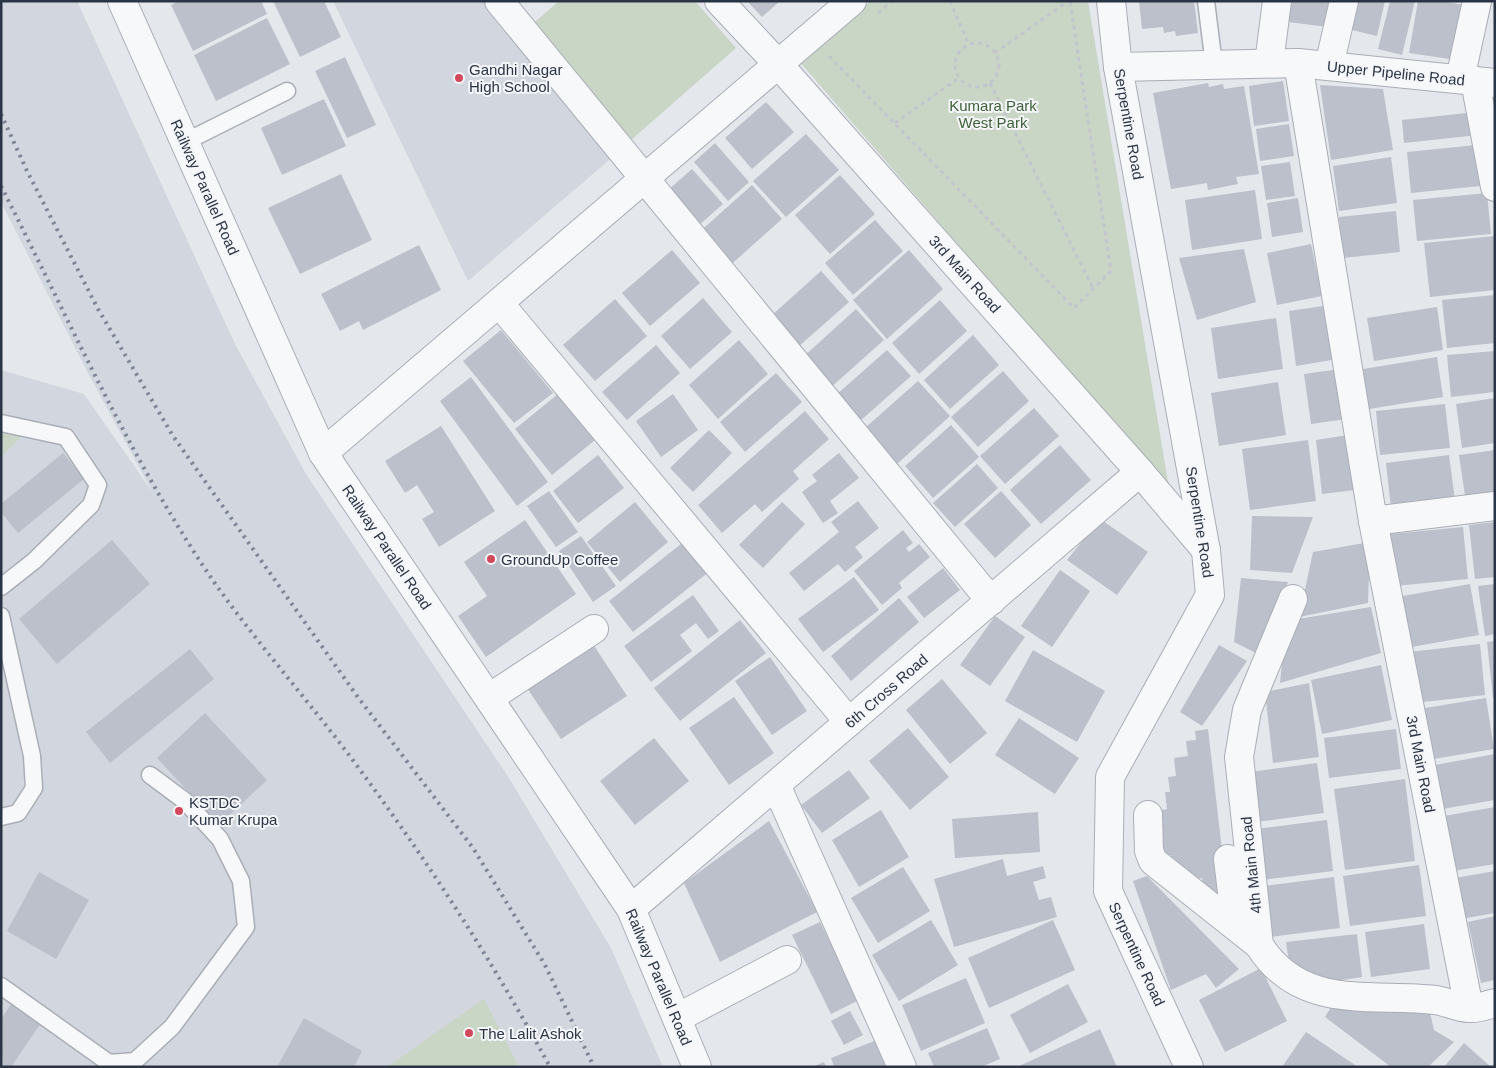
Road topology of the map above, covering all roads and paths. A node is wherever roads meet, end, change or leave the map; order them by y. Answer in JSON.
{"nodes":[{"id":1,"x":499,"y":1,"type":"edge"},
{"id":2,"x":719,"y":1,"type":"edge"},
{"id":3,"x":892,"y":1,"type":"edge"},
{"id":4,"x":950,"y":1,"type":"edge"},
{"id":5,"x":1069,"y":1,"type":"edge"},
{"id":6,"x":1110,"y":1,"type":"edge"},
{"id":7,"x":1206,"y":1,"type":"edge"},
{"id":8,"x":1277,"y":1,"type":"edge"},
{"id":9,"x":1344,"y":1,"type":"edge"},
{"id":10,"x":1477,"y":1,"type":"edge"},
{"id":11,"x":123,"y":2,"type":"edge"},
{"id":12,"x":861,"y":10,"type":"edge"},
{"id":13,"x":968,"y":45,"type":"junction"},
{"id":14,"x":835,"y":48,"type":"dead end"},
{"id":15,"x":995,"y":53,"type":"junction"},
{"id":16,"x":1298,"y":63,"type":"junction"},
{"id":17,"x":778,"y":64,"type":"junction"},
{"id":18,"x":1214,"y":64,"type":"junction"},
{"id":19,"x":1269,"y":64,"type":"junction"},
{"id":20,"x":1118,"y":66,"type":"junction"},
{"id":21,"x":1329,"y":66,"type":"junction"},
{"id":22,"x":959,"y":78,"type":"junction"},
{"id":23,"x":1477,"y":81,"type":"edge"},
{"id":24,"x":990,"y":83,"type":"junction"},
{"id":25,"x":287,"y":91,"type":"dead end"},
{"id":26,"x":895,"y":123,"type":"junction"},
{"id":27,"x":185,"y":142,"type":"junction"},
{"id":28,"x":644,"y":179,"type":"junction"},
{"id":29,"x":1495,"y":187,"type":"edge"},
{"id":30,"x":1093,"y":288,"type":"junction"},
{"id":31,"x":499,"y":303,"type":"junction"},
{"id":32,"x":1,"y":423,"type":"edge"},
{"id":33,"x":323,"y":453,"type":"junction"},
{"id":34,"x":1140,"y":472,"type":"junction"},
{"id":35,"x":1495,"y":506,"type":"edge"},
{"id":36,"x":1373,"y":521,"type":"junction"},
{"id":37,"x":1206,"y":551,"type":"junction"},
{"id":38,"x":1,"y":586,"type":"edge"},
{"id":39,"x":1293,"y":599,"type":"dead end"},
{"id":40,"x":991,"y":600,"type":"junction"},
{"id":41,"x":1,"y":616,"type":"edge"},
{"id":42,"x":594,"y":629,"type":"dead end"},
{"id":43,"x":489,"y":698,"type":"junction"},
{"id":44,"x":849,"y":722,"type":"junction"},
{"id":45,"x":150,"y":775,"type":"dead end"},
{"id":46,"x":776,"y":784,"type":"junction"},
{"id":47,"x":1148,"y":815,"type":"dead end"},
{"id":48,"x":1,"y":817,"type":"edge"},
{"id":49,"x":1228,"y":859,"type":"dead end"},
{"id":50,"x":631,"y":909,"type":"junction"},
{"id":51,"x":1236,"y":926,"type":"junction"},
{"id":52,"x":1259,"y":945,"type":"junction"},
{"id":53,"x":787,"y":960,"type":"dead end"},
{"id":54,"x":1,"y":986,"type":"edge"},
{"id":55,"x":1482,"y":1006,"type":"edge"},
{"id":56,"x":677,"y":1018,"type":"junction"},
{"id":57,"x":698,"y":1067,"type":"edge"},
{"id":58,"x":902,"y":1067,"type":"edge"},
{"id":59,"x":1189,"y":1067,"type":"edge"}],
"edges":[{"from":1,"to":28,"type":"street"},
{"from":2,"to":17,"type":"street","name":"3rd Main Road"},
{"from":3,"to":12,"type":"path"},
{"from":4,"to":13,"type":"path"},
{"from":5,"to":15,"type":"path"},
{"from":5,"to":30,"type":"path"},
{"from":6,"to":20,"type":"street","name":"Serpentine Road"},
{"from":7,"to":18,"type":"lane"},
{"from":8,"to":19,"type":"street"},
{"from":9,"to":21,"type":"street"},
{"from":10,"to":23,"type":"street"},
{"from":11,"to":27,"type":"street","name":"Railway Parallel Road"},
{"from":12,"to":17,"type":"street"},
{"from":13,"to":15,"type":"path"},
{"from":13,"to":22,"type":"path"},
{"from":14,"to":26,"type":"path"},
{"from":15,"to":24,"type":"path"},
{"from":16,"to":19,"type":"street","name":"Upper Pipeline Road"},
{"from":16,"to":21,"type":"street","name":"Upper Pipeline Road"},
{"from":16,"to":36,"type":"street","name":"3rd Main Road"},
{"from":17,"to":28,"type":"street"},
{"from":17,"to":34,"type":"street","name":"3rd Main Road"},
{"from":18,"to":19,"type":"street","name":"Upper Pipeline Road"},
{"from":18,"to":20,"type":"street","name":"Upper Pipeline Road"},
{"from":20,"to":37,"type":"street","name":"Serpentine Road"},
{"from":21,"to":23,"type":"street","name":"Upper Pipeline Road"},
{"from":22,"to":24,"type":"path"},
{"from":22,"to":26,"type":"path"},
{"from":23,"to":29,"type":"street"},
{"from":24,"to":30,"type":"path"},
{"from":25,"to":27,"type":"lane"},
{"from":26,"to":30,"type":"path"},
{"from":27,"to":33,"type":"street","name":"Railway Parallel Road"},
{"from":28,"to":31,"type":"street"},
{"from":28,"to":40,"type":"street"},
{"from":31,"to":33,"type":"street"},
{"from":31,"to":44,"type":"street"},
{"from":32,"to":38,"type":"lane"},
{"from":33,"to":43,"type":"street","name":"Railway Parallel Road"},
{"from":34,"to":37,"type":"street","name":"3rd Main Road"},
{"from":34,"to":40,"type":"street","name":"6th Cross Road"},
{"from":35,"to":36,"type":"street"},
{"from":36,"to":55,"type":"street","name":"3rd Main Road"},
{"from":37,"to":59,"type":"street","name":"Serpentine Road"},
{"from":39,"to":52,"type":"street","name":"4th Main Road"},
{"from":40,"to":44,"type":"street","name":"6th Cross Road"},
{"from":41,"to":48,"type":"lane"},
{"from":42,"to":43,"type":"street"},
{"from":43,"to":50,"type":"street","name":"Railway Parallel Road"},
{"from":44,"to":46,"type":"street","name":"6th Cross Road"},
{"from":45,"to":54,"type":"lane"},
{"from":46,"to":50,"type":"street","name":"6th Cross Road"},
{"from":46,"to":58,"type":"street"},
{"from":47,"to":51,"type":"street"},
{"from":49,"to":51,"type":"street"},
{"from":50,"to":56,"type":"street","name":"Railway Parallel Road"},
{"from":51,"to":52,"type":"street"},
{"from":52,"to":55,"type":"street","name":"4th Main Road"},
{"from":53,"to":56,"type":"street"},
{"from":56,"to":57,"type":"street","name":"Railway Parallel Road"}]}
